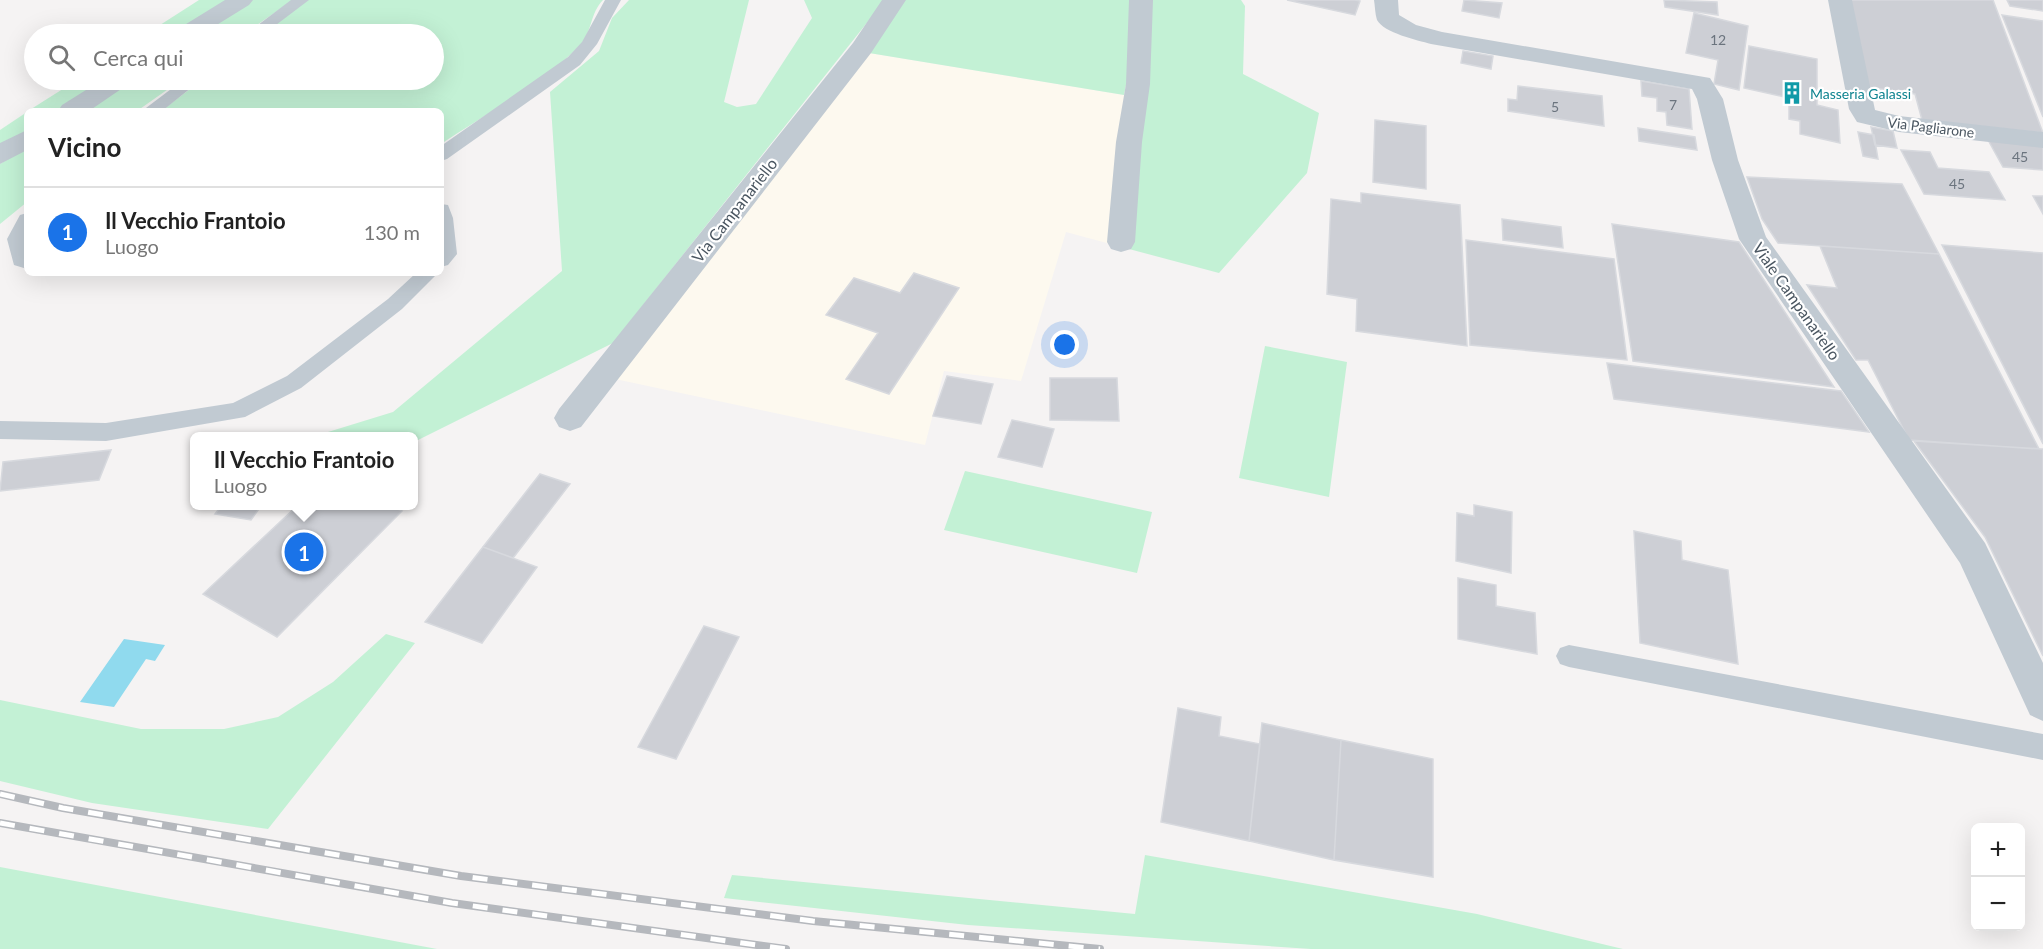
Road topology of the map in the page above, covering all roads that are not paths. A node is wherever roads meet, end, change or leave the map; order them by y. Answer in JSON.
{"nodes":[{"id":1,"x":241,"y":0,"type":"edge"},
{"id":2,"x":301,"y":0,"type":"edge"},
{"id":3,"x":613,"y":0,"type":"edge"},
{"id":4,"x":894,"y":0,"type":"edge"},
{"id":5,"x":1141,"y":0,"type":"edge"},
{"id":6,"x":1386,"y":0,"type":"edge"},
{"id":7,"x":1840,"y":0,"type":"edge"},
{"id":8,"x":202,"y":24,"type":"edge"},
{"id":9,"x":268,"y":24,"type":"edge"},
{"id":10,"x":103,"y":90,"type":"edge"},
{"id":11,"x":180,"y":90,"type":"edge"},
{"id":12,"x":76,"y":108,"type":"edge"},
{"id":13,"x":155,"y":108,"type":"edge"},
{"id":14,"x":24,"y":140,"type":"edge"},
{"id":15,"x":2043,"y":140,"type":"edge"},
{"id":16,"x":444,"y":153,"type":"edge"},
{"id":17,"x":0,"y":155,"type":"edge"},
{"id":18,"x":444,"y":218,"type":"edge"},
{"id":19,"x":24,"y":226,"type":"edge"},
{"id":20,"x":17,"y":239,"type":"junction"},
{"id":21,"x":1121,"y":242,"type":"dead end"},
{"id":22,"x":0,"y":249,"type":"edge"},
{"id":23,"x":444,"y":257,"type":"edge"},
{"id":24,"x":24,"y":261,"type":"edge"},
{"id":25,"x":425,"y":276,"type":"edge"},
{"id":26,"x":570,"y":418,"type":"dead end"},
{"id":27,"x":0,"y":430,"type":"edge"},
{"id":28,"x":1569,"y":656,"type":"dead end"},
{"id":29,"x":2043,"y":703,"type":"edge"},
{"id":30,"x":2043,"y":747,"type":"edge"}],
"edges":[{"from":1,"to":8,"type":"street"},
{"from":2,"to":9,"type":"lane"},
{"from":3,"to":16,"type":"lane"},
{"from":4,"to":26,"type":"street","name":"Via Campanariello"},
{"from":5,"to":21,"type":"street"},
{"from":6,"to":29,"type":"street","name":"Viale Campanariello"},
{"from":7,"to":15,"type":"street","name":"Via Pagliarone"},
{"from":10,"to":12,"type":"street"},
{"from":11,"to":13,"type":"lane"},
{"from":14,"to":17,"type":"street"},
{"from":18,"to":23,"type":"lane"},
{"from":19,"to":20,"type":"lane"},
{"from":20,"to":22,"type":"lane"},
{"from":20,"to":24,"type":"lane"},
{"from":25,"to":27,"type":"lane"},
{"from":28,"to":30,"type":"lane"}]}
